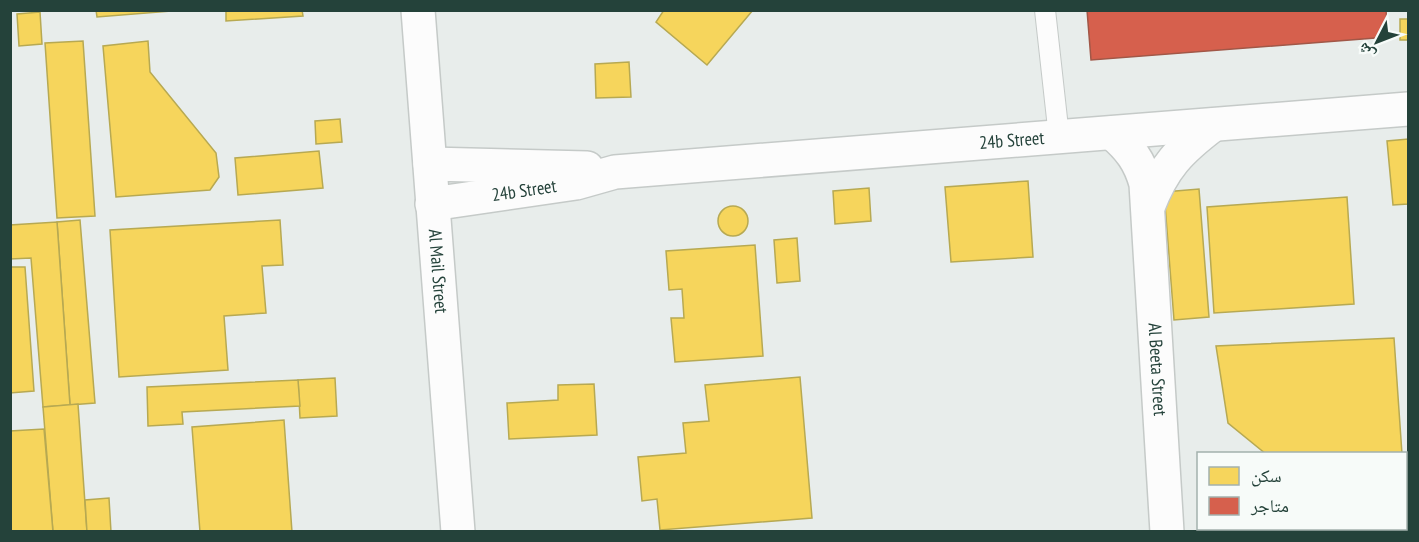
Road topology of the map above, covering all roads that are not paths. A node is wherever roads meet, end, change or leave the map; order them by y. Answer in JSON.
{"nodes":[{"id":1,"x":418,"y":10,"type":"edge"},
{"id":2,"x":1045,"y":10,"type":"edge"},
{"id":3,"x":1408,"y":109,"type":"edge"},
{"id":4,"x":1213,"y":124,"type":"junction"},
{"id":5,"x":1112,"y":133,"type":"junction"},
{"id":6,"x":1059,"y":137,"type":"junction"},
{"id":7,"x":430,"y":164,"type":"junction"},
{"id":8,"x":615,"y":172,"type":"junction"},
{"id":9,"x":432,"y":204,"type":"junction"},
{"id":10,"x":1148,"y":207,"type":"junction"},
{"id":11,"x":458,"y":531,"type":"edge"},
{"id":12,"x":1167,"y":531,"type":"edge"}],
"edges":[{"from":1,"to":7,"type":"street","name":"Al Mail Street"},
{"from":2,"to":6,"type":"lane"},
{"from":3,"to":4,"type":"street","name":"24b Street"},
{"from":4,"to":5,"type":"street","name":"24b Street"},
{"from":4,"to":10,"type":"street","name":"Al Beeta Street"},
{"from":5,"to":6,"type":"street","name":"24b Street"},
{"from":5,"to":10,"type":"street","name":"Al Beeta Street"},
{"from":6,"to":8,"type":"street","name":"24b Street"},
{"from":7,"to":8,"type":"street","name":"24b Street"},
{"from":7,"to":9,"type":"street","name":"Al Mail Street"},
{"from":8,"to":9,"type":"street","name":"24b Street"},
{"from":9,"to":11,"type":"street","name":"Al Mail Street"},
{"from":10,"to":12,"type":"street","name":"Al Beeta Street"}]}
